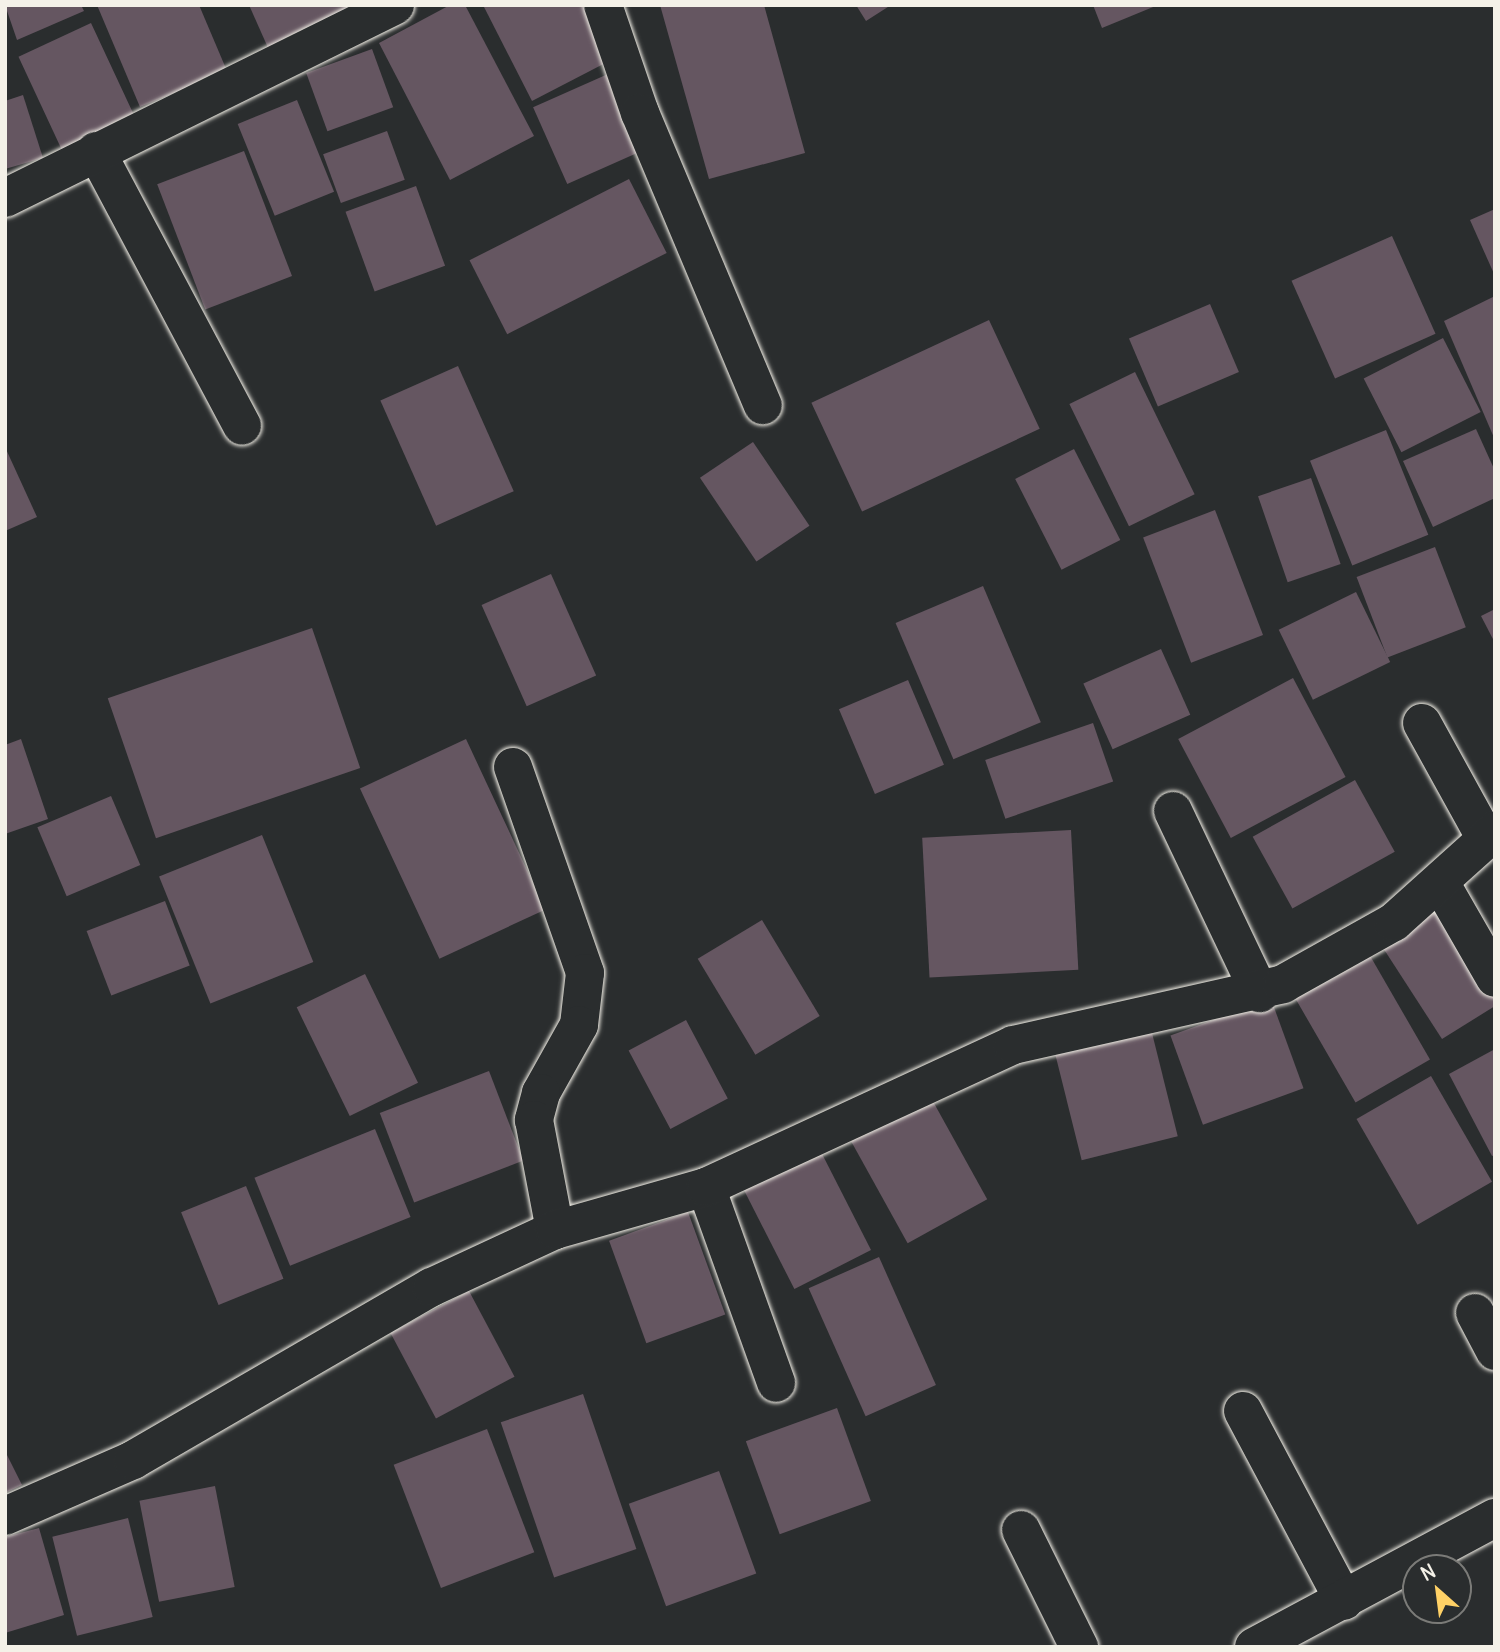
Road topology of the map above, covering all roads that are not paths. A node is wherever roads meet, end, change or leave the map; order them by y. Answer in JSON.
{"nodes":[{"id":1,"x":395,"y":5,"type":"edge"},
{"id":2,"x":603,"y":5,"type":"edge"},
{"id":3,"x":96,"y":151,"type":"junction"},
{"id":4,"x":5,"y":198,"type":"edge"},
{"id":5,"x":763,"y":405,"type":"dead end"},
{"id":6,"x":242,"y":426,"type":"dead end"},
{"id":7,"x":1422,"y":723,"type":"dead end"},
{"id":8,"x":513,"y":767,"type":"dead end"},
{"id":9,"x":1172,"y":811,"type":"dead end"},
{"id":10,"x":1490,"y":834,"type":"edge"},
{"id":11,"x":1441,"y":884,"type":"junction"},
{"id":12,"x":1495,"y":978,"type":"edge"},
{"id":13,"x":1260,"y":993,"type":"junction"},
{"id":14,"x":706,"y":1187,"type":"junction"},
{"id":15,"x":555,"y":1230,"type":"junction"},
{"id":16,"x":1475,"y":1313,"type":"dead end"},
{"id":17,"x":1495,"y":1351,"type":"edge"},
{"id":18,"x":776,"y":1382,"type":"dead end"},
{"id":19,"x":1242,"y":1411,"type":"dead end"},
{"id":20,"x":5,"y":1517,"type":"edge"},
{"id":21,"x":1495,"y":1518,"type":"edge"},
{"id":22,"x":1021,"y":1530,"type":"dead end"},
{"id":23,"x":1344,"y":1601,"type":"junction"},
{"id":24,"x":1079,"y":1647,"type":"edge"},
{"id":25,"x":1254,"y":1647,"type":"edge"}],
"edges":[{"from":1,"to":3,"type":"street"},
{"from":2,"to":5,"type":"street"},
{"from":3,"to":4,"type":"street"},
{"from":3,"to":6,"type":"street"},
{"from":7,"to":10,"type":"street"},
{"from":8,"to":15,"type":"street"},
{"from":9,"to":13,"type":"street"},
{"from":10,"to":11,"type":"street"},
{"from":11,"to":12,"type":"street"},
{"from":11,"to":13,"type":"street"},
{"from":13,"to":14,"type":"street"},
{"from":14,"to":15,"type":"street"},
{"from":14,"to":18,"type":"street"},
{"from":15,"to":20,"type":"street"},
{"from":16,"to":17,"type":"street"},
{"from":19,"to":23,"type":"street"},
{"from":21,"to":23,"type":"street"},
{"from":22,"to":24,"type":"street"},
{"from":23,"to":25,"type":"street"}]}
